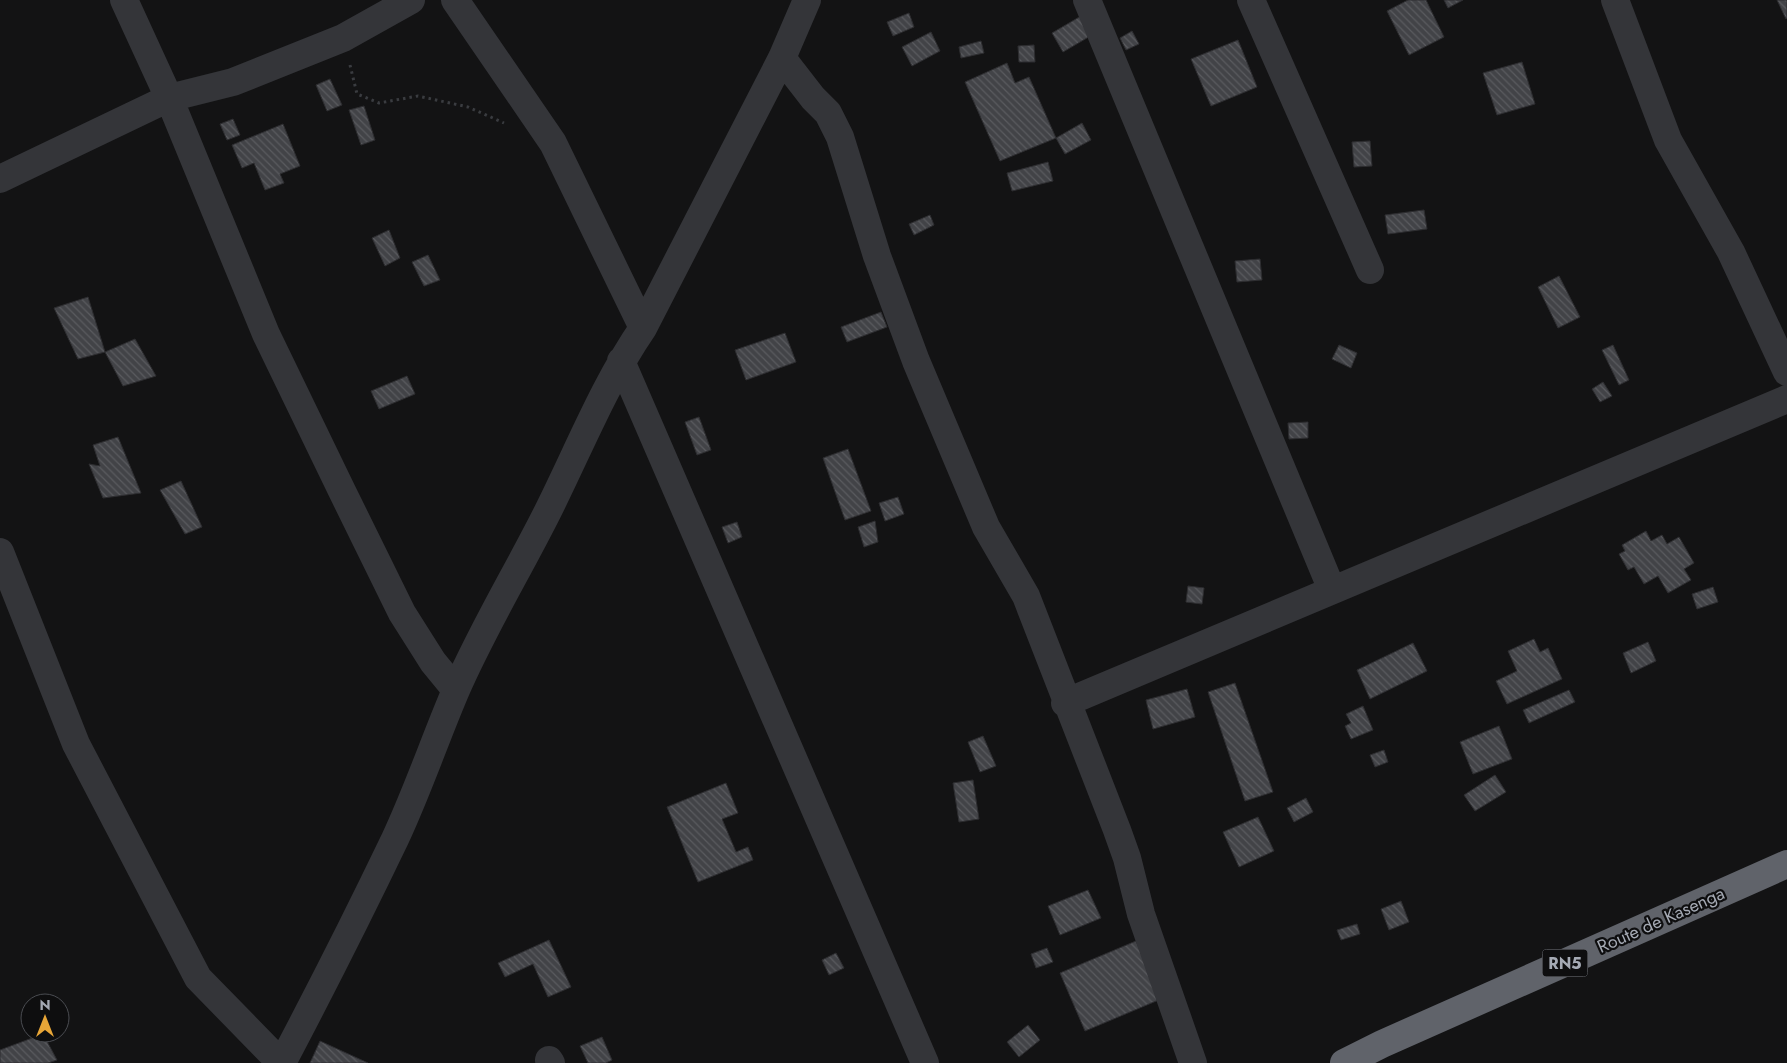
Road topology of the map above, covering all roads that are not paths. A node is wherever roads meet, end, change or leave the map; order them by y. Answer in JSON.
{"nodes":[{"id":1,"x":124,"y":0,"type":"edge"},
{"id":2,"x":411,"y":0,"type":"edge"},
{"id":3,"x":455,"y":0,"type":"edge"},
{"id":4,"x":807,"y":0,"type":"edge"},
{"id":5,"x":1087,"y":0,"type":"edge"},
{"id":6,"x":1251,"y":0,"type":"edge"},
{"id":7,"x":1616,"y":0,"type":"edge"},
{"id":8,"x":782,"y":58,"type":"junction"},
{"id":9,"x":169,"y":98,"type":"junction"},
{"id":10,"x":0,"y":179,"type":"edge"},
{"id":11,"x":1370,"y":270,"type":"dead end"},
{"id":12,"x":643,"y":328,"type":"junction"},
{"id":13,"x":621,"y":361,"type":"junction"},
{"id":14,"x":1787,"y":372,"type":"edge"},
{"id":15,"x":1787,"y":399,"type":"edge"},
{"id":16,"x":0,"y":552,"type":"edge"},
{"id":17,"x":1332,"y":590,"type":"junction"},
{"id":18,"x":456,"y":690,"type":"junction"},
{"id":19,"x":1066,"y":703,"type":"junction"},
{"id":20,"x":1787,"y":864,"type":"edge"},
{"id":21,"x":281,"y":1063,"type":"edge"},
{"id":22,"x":925,"y":1063,"type":"edge"},
{"id":23,"x":1193,"y":1063,"type":"edge"},
{"id":24,"x":1344,"y":1063,"type":"edge"}],
"edges":[{"from":1,"to":9,"type":"street"},
{"from":2,"to":9,"type":"street"},
{"from":3,"to":12,"type":"street"},
{"from":4,"to":8,"type":"street"},
{"from":5,"to":17,"type":"street"},
{"from":6,"to":11,"type":"street"},
{"from":7,"to":14,"type":"street"},
{"from":8,"to":12,"type":"street"},
{"from":8,"to":19,"type":"street"},
{"from":9,"to":10,"type":"street"},
{"from":9,"to":18,"type":"street"},
{"from":12,"to":13,"type":"street"},
{"from":13,"to":18,"type":"street"},
{"from":13,"to":22,"type":"street"},
{"from":15,"to":17,"type":"street"},
{"from":16,"to":21,"type":"street"},
{"from":17,"to":19,"type":"street"},
{"from":18,"to":21,"type":"street"},
{"from":19,"to":23,"type":"street"},
{"from":20,"to":24,"type":"highway","name":"Route de Kasenga","number":"RN5"}]}
